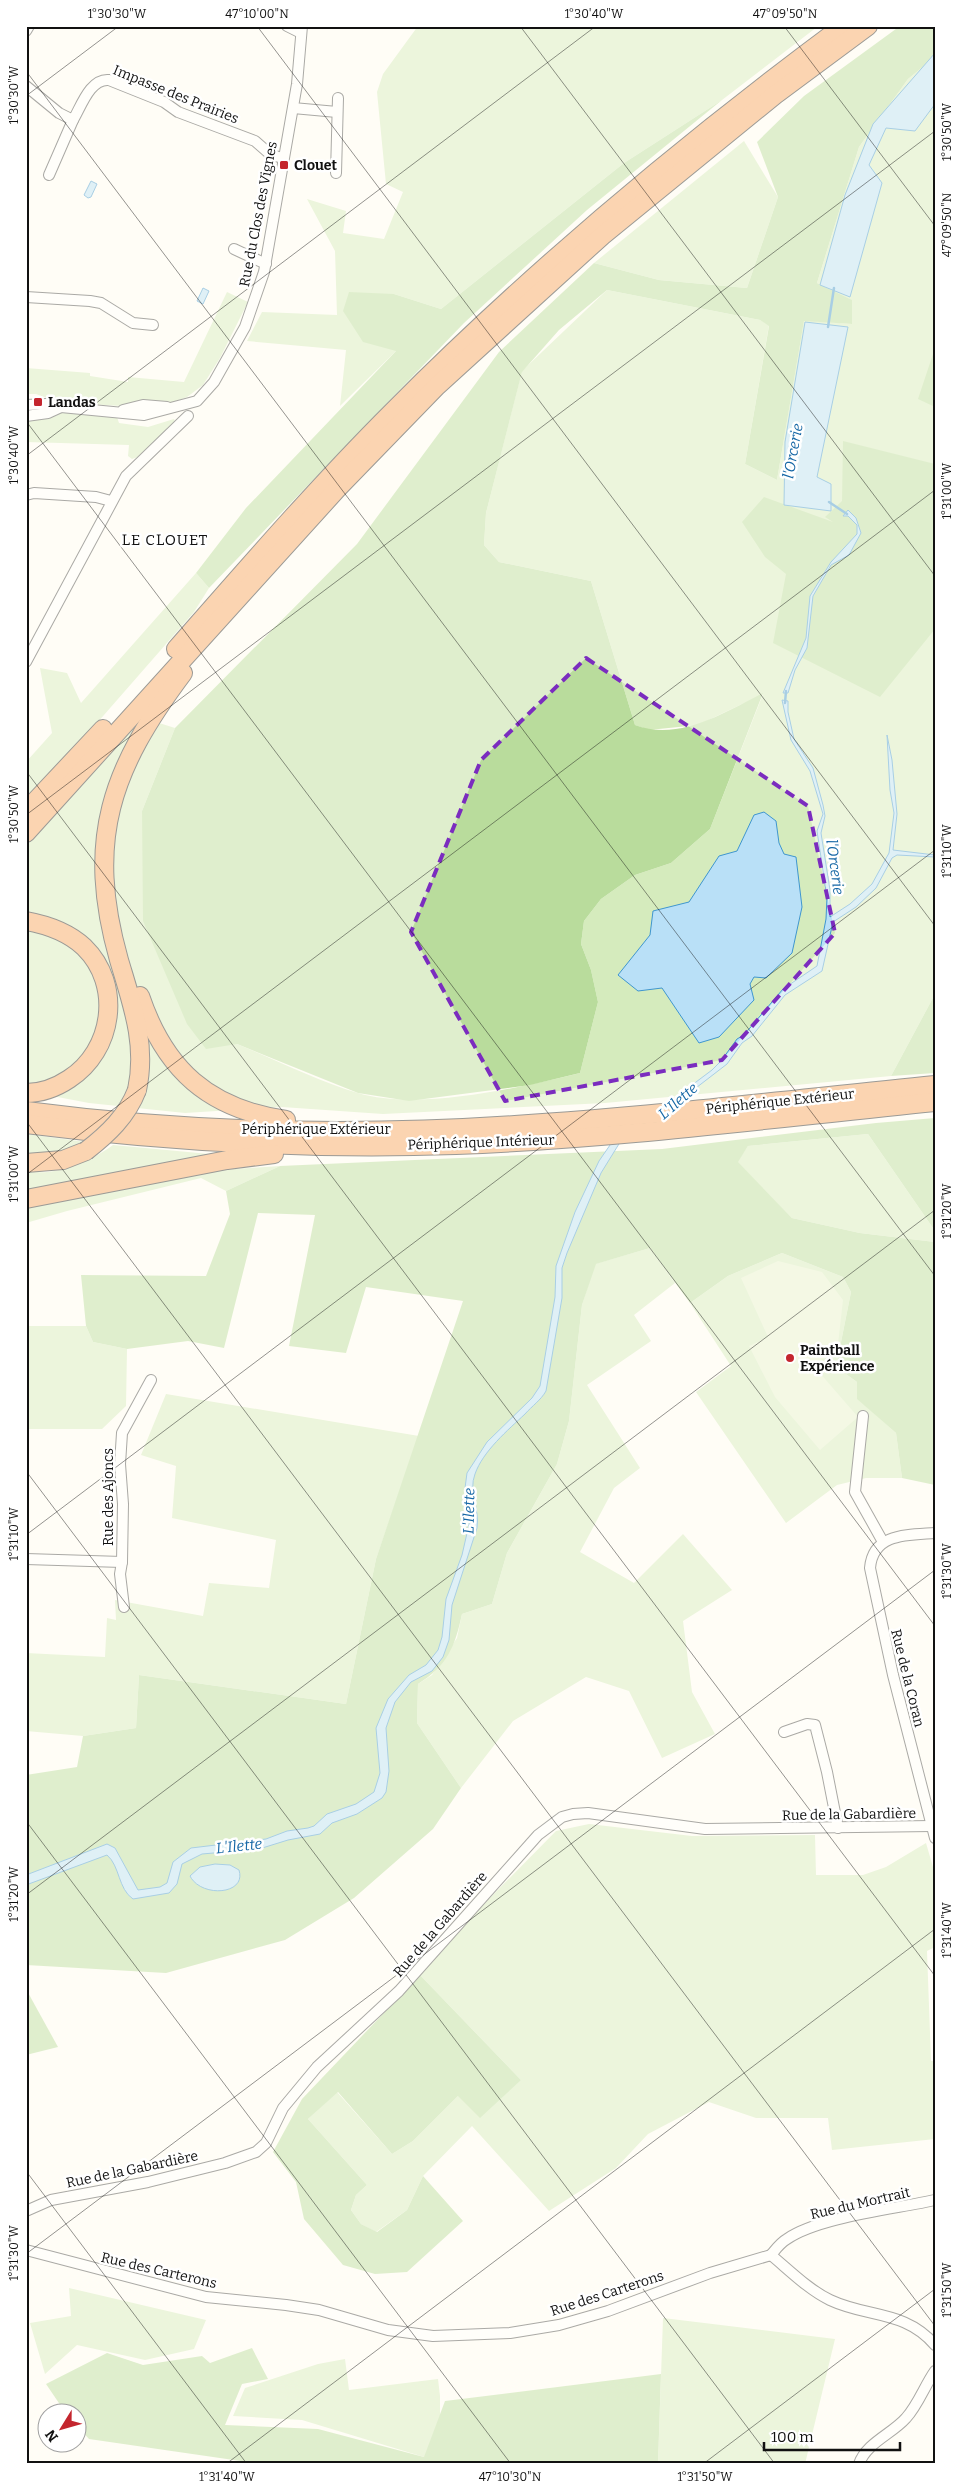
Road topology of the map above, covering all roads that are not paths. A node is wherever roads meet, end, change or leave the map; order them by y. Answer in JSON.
{"nodes":[{"id":1,"x":29,"y":26,"type":"edge"},
{"id":2,"x":287,"y":26,"type":"edge"},
{"id":3,"x":843,"y":26,"type":"edge"},
{"id":4,"x":868,"y":26,"type":"edge"},
{"id":5,"x":302,"y":30,"type":"edge"},
{"id":6,"x":26,"y":31,"type":"edge"},
{"id":7,"x":26,"y":86,"type":"edge"},
{"id":8,"x":338,"y":98,"type":"dead end"},
{"id":9,"x":293,"y":108,"type":"junction"},
{"id":10,"x":338,"y":112,"type":"junction"},
{"id":11,"x":73,"y":120,"type":"junction"},
{"id":12,"x":283,"y":158,"type":"junction"},
{"id":13,"x":336,"y":173,"type":"dead end"},
{"id":14,"x":49,"y":175,"type":"dead end"},
{"id":15,"x":234,"y":248,"type":"dead end"},
{"id":16,"x":266,"y":264,"type":"junction"},
{"id":17,"x":26,"y":297,"type":"edge"},
{"id":18,"x":152,"y":325,"type":"dead end"},
{"id":19,"x":26,"y":405,"type":"edge"},
{"id":20,"x":61,"y":407,"type":"junction"},
{"id":21,"x":26,"y":416,"type":"edge"},
{"id":22,"x":188,"y":416,"type":"dead end"},
{"id":23,"x":26,"y":495,"type":"edge"},
{"id":24,"x":111,"y":501,"type":"junction"},
{"id":25,"x":217,"y":623,"type":"junction"},
{"id":26,"x":26,"y":662,"type":"edge"},
{"id":27,"x":87,"y":755,"type":"junction"},
{"id":28,"x":65,"y":779,"type":"junction"},
{"id":29,"x":26,"y":811,"type":"edge"},
{"id":30,"x":26,"y":822,"type":"edge"},
{"id":31,"x":26,"y":833,"type":"edge"},
{"id":32,"x":110,"y":914,"type":"junction"},
{"id":33,"x":26,"y":921,"type":"edge"},
{"id":34,"x":935,"y":1085,"type":"edge"},
{"id":35,"x":26,"y":1092,"type":"edge"},
{"id":36,"x":935,"y":1102,"type":"edge"},
{"id":37,"x":26,"y":1103,"type":"edge"},
{"id":38,"x":26,"y":1111,"type":"edge"},
{"id":39,"x":69,"y":1116,"type":"junction"},
{"id":40,"x":26,"y":1124,"type":"edge"},
{"id":41,"x":605,"y":1127,"type":"junction"},
{"id":42,"x":335,"y":1130,"type":"junction"},
{"id":43,"x":369,"y":1146,"type":"junction"},
{"id":44,"x":26,"y":1163,"type":"edge"},
{"id":45,"x":26,"y":1199,"type":"edge"},
{"id":46,"x":151,"y":1380,"type":"dead end"},
{"id":47,"x":863,"y":1416,"type":"dead end"},
{"id":48,"x":935,"y":1534,"type":"edge"},
{"id":49,"x":883,"y":1542,"type":"junction"},
{"id":50,"x":26,"y":1559,"type":"edge"},
{"id":51,"x":122,"y":1562,"type":"junction"},
{"id":52,"x":124,"y":1607,"type":"dead end"},
{"id":53,"x":784,"y":1732,"type":"dead end"},
{"id":54,"x":932,"y":1826,"type":"junction"},
{"id":55,"x":838,"y":1828,"type":"junction"},
{"id":56,"x":935,"y":1838,"type":"edge"},
{"id":57,"x":935,"y":2200,"type":"edge"},
{"id":58,"x":26,"y":2211,"type":"edge"},
{"id":59,"x":26,"y":2250,"type":"edge"},
{"id":60,"x":771,"y":2255,"type":"junction"},
{"id":61,"x":935,"y":2345,"type":"edge"},
{"id":62,"x":935,"y":2370,"type":"edge"},
{"id":63,"x":859,"y":2464,"type":"edge"}],
"edges":[{"from":1,"to":6,"type":"street"},
{"from":2,"to":5,"type":"street"},
{"from":3,"to":27,"type":"highway"},
{"from":4,"to":25,"type":"highway"},
{"from":5,"to":9,"type":"street","name":"Rue du Clos des Vignes"},
{"from":7,"to":11,"type":"street"},
{"from":8,"to":10,"type":"street"},
{"from":9,"to":10,"type":"street"},
{"from":9,"to":12,"type":"street","name":"Rue du Clos des Vignes"},
{"from":10,"to":13,"type":"street"},
{"from":11,"to":12,"type":"street","name":"Impasse des Prairies"},
{"from":11,"to":14,"type":"street","name":"Impasse des Prairies"},
{"from":12,"to":16,"type":"street","name":"Rue du Clos des Vignes"},
{"from":15,"to":16,"type":"street"},
{"from":16,"to":20,"type":"street","name":"Rue du Clos des Vignes"},
{"from":17,"to":18,"type":"street"},
{"from":19,"to":20,"type":"street"},
{"from":20,"to":21,"type":"street"},
{"from":22,"to":24,"type":"street"},
{"from":23,"to":24,"type":"street"},
{"from":24,"to":26,"type":"street"},
{"from":25,"to":27,"type":"highway"},
{"from":25,"to":32,"type":"highway"},
{"from":27,"to":28,"type":"highway"},
{"from":28,"to":29,"type":"highway"},
{"from":28,"to":30,"type":"highway"},
{"from":28,"to":31,"type":"highway"},
{"from":32,"to":42,"type":"highway"},
{"from":32,"to":44,"type":"highway","bridge":true},
{"from":33,"to":35,"type":"highway"},
{"from":34,"to":41,"type":"highway","name":"Périphérique Extérieur"},
{"from":36,"to":41,"type":"highway","name":"Périphérique Intérieur"},
{"from":37,"to":39,"type":"highway"},
{"from":38,"to":39,"type":"highway","name":"Périphérique Extérieur"},
{"from":39,"to":42,"type":"highway","name":"Périphérique Extérieur"},
{"from":40,"to":43,"type":"highway","name":"Périphérique Intérieur"},
{"from":41,"to":42,"type":"highway","name":"Périphérique Extérieur"},
{"from":41,"to":43,"type":"highway","name":"Périphérique Intérieur"},
{"from":43,"to":45,"type":"highway"},
{"from":46,"to":51,"type":"street","name":"Rue des Ajoncs"},
{"from":47,"to":49,"type":"street"},
{"from":48,"to":49,"type":"street"},
{"from":49,"to":54,"type":"street","name":"Rue de la Coran"},
{"from":50,"to":51,"type":"street","name":"Rue des Ajoncs"},
{"from":51,"to":52,"type":"street","name":"Rue des Ajoncs"},
{"from":53,"to":55,"type":"street"},
{"from":54,"to":55,"type":"street","name":"Rue de la Gabardière"},
{"from":54,"to":56,"type":"street","name":"Rue de la Coran"},
{"from":55,"to":58,"type":"street","name":"Rue de la Gabardière"},
{"from":57,"to":60,"type":"street","name":"Rue du Mortrait"},
{"from":59,"to":60,"type":"street","name":"Rue des Carterons"},
{"from":60,"to":61,"type":"street"},
{"from":62,"to":63,"type":"street"}]}
